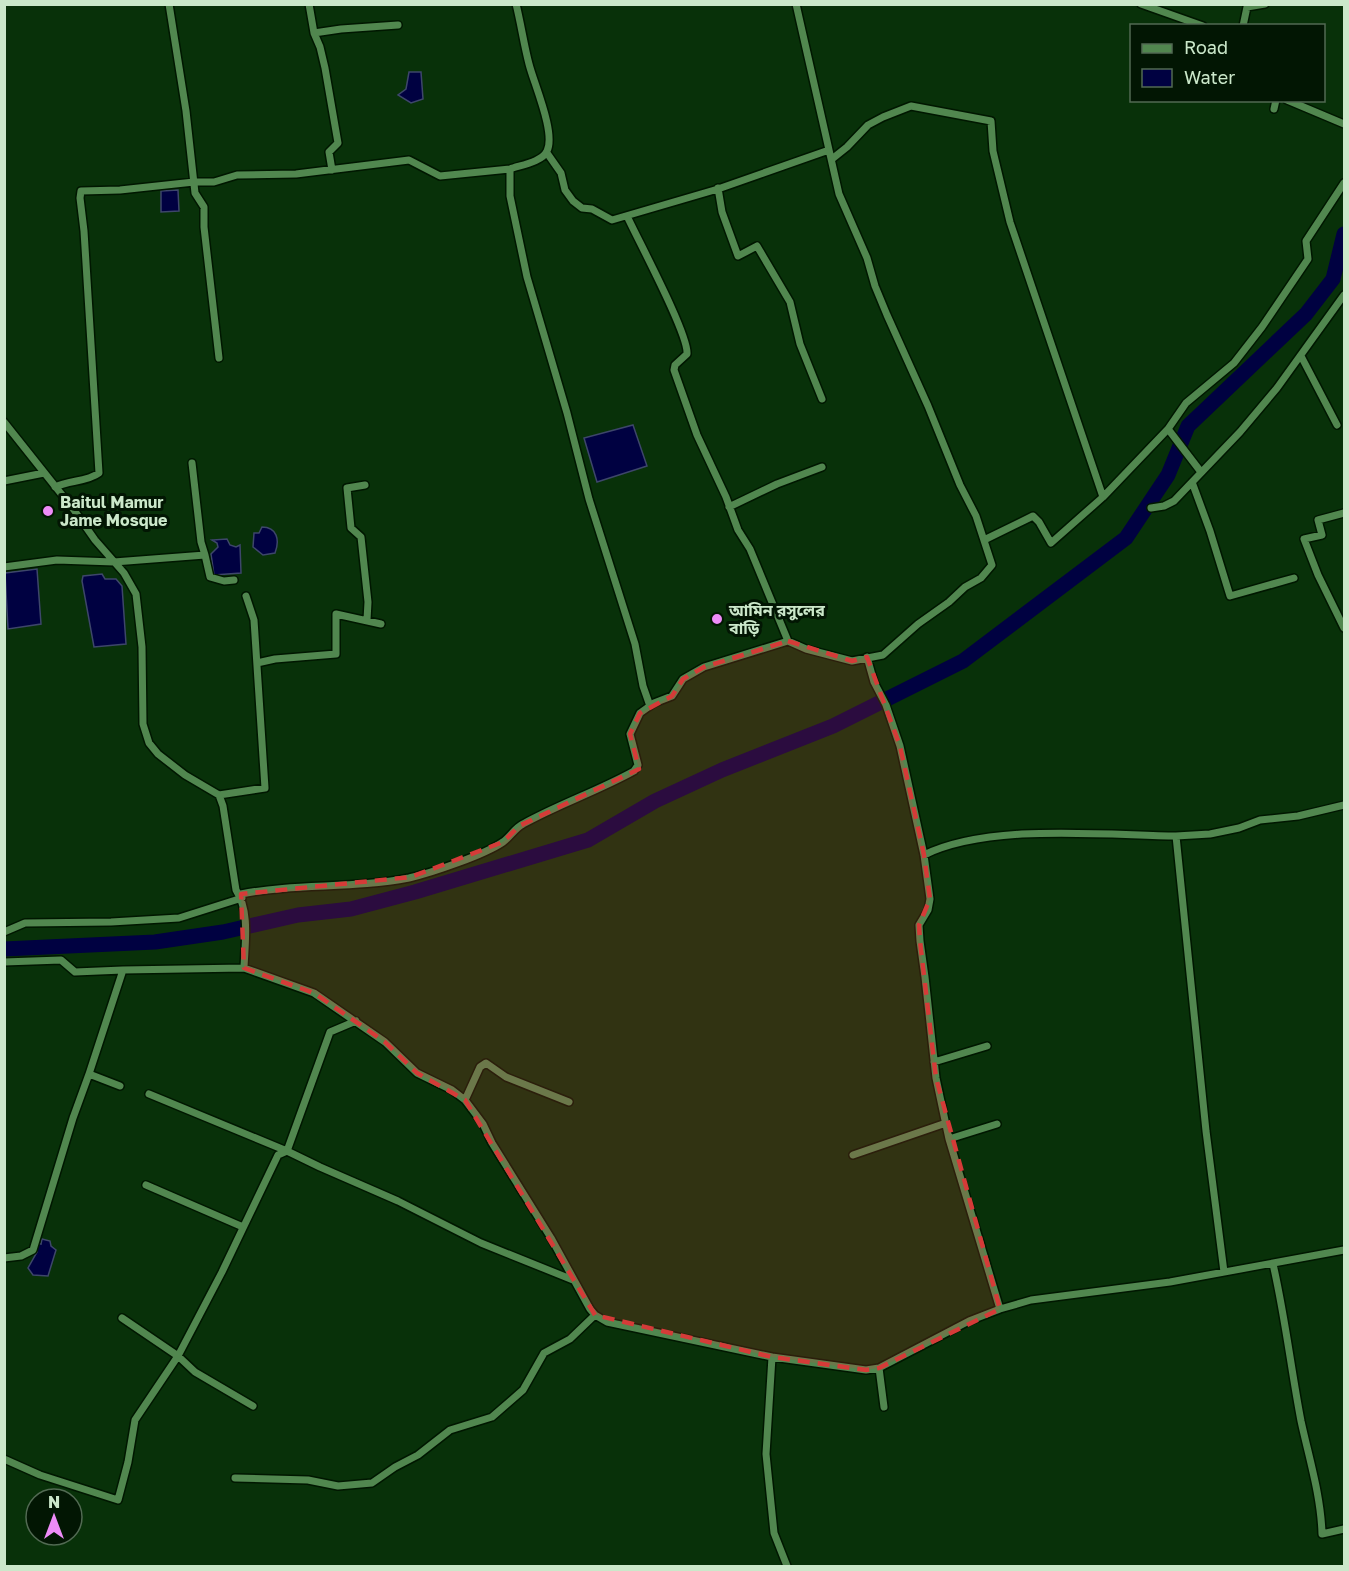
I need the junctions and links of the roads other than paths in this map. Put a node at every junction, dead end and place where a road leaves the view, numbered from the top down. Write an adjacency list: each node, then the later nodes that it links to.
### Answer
1 (169, 4): 20 (street)
2 (309, 4): 10 (street)
3 (516, 4): 16 (street)
4 (796, 4): 15 (street)
5 (1141, 4): 7 (street)
6 (1265, 4): 8 (street)
7 (1197, 24)
8 (1243, 24)
9 (398, 26): 10 (street)
10 (314, 33): 19 (street)
11 (1276, 102): 13 (street)
12 (1292, 102): 14 (street)
13 (1274, 109)
14 (1344, 124)
15 (829, 150): 17 (street); 22 (street)
16 (547, 153): 18 (street); 23 (street)
17 (832, 159): 39 (street); 43 (street)
18 (510, 169): 19 (street); 56 (street)
19 (332, 170): 20 (street)
20 (194, 182): 26 (street); 38 (street)
21 (1344, 183): 30 (street)
22 (718, 188): 23 (street); 27 (street)
23 (627, 216): 40 (street)
24 (1344, 295): 25 (street)
25 (1301, 356): 29 (street); 33 (street)
26 (219, 358)
27 (822, 399)
28 (4, 422): 34 (street)
29 (1337, 425)
30 (1168, 429): 33 (street); 39 (street)
31 (192, 464): 44 (street)
32 (822, 467): 40 (street)
33 (1201, 472): 36 (street)
34 (44, 473): 35 (street); 38 (street)
35 (4, 481)
36 (1192, 482): 41 (street); 47 (street)
37 (365, 485): 50 (street)
38 (56, 487): 45 (street)
39 (1103, 497): 43 (street)
40 (729, 507): 53 (street)
41 (1151, 508)
42 (1344, 513): 52 (street)
43 (984, 540): 54 (street)
44 (205, 555): 45 (street); 48 (street)
45 (114, 562): 46 (street); 57 (street)
46 (4, 567)
47 (1294, 578)
48 (234, 580)
49 (246, 596): 55 (street)
50 (367, 620): 51 (street); 55 (street)
51 (381, 624)
52 (1344, 628)
53 (788, 641): 54 (street); 56 (street)
54 (867, 657): 60 (street)
55 (257, 663): 57 (street)
56 (650, 705): 61 (street)
57 (219, 795): 61 (street)
58 (1344, 805): 59 (street)
59 (1176, 836): 60 (street); 84 (street)
60 (924, 855): 68 (street)
61 (242, 898): 62 (street); 64 (street)
62 (4, 933)
63 (4, 962): 65 (street)
64 (244, 968): 65 (street); 66 (street)
65 (123, 970): 69 (street)
66 (356, 1022): 72 (street); 77 (street)
67 (987, 1046): 68 (street)
68 (934, 1062): 74 (street)
69 (89, 1074): 70 (street); 82 (street)
70 (120, 1086)
71 (149, 1094): 77 (street)
72 (465, 1100): 73 (street); 85 (street)
73 (569, 1102)
74 (946, 1123): 76 (street); 78 (street)
75 (997, 1124): 76 (street)
76 (949, 1139): 86 (street)
77 (287, 1151): 80 (street); 85 (street)
78 (853, 1155)
79 (146, 1185): 80 (street)
80 (243, 1227): 89 (street)
81 (1344, 1250): 83 (street)
82 (4, 1258)
83 (1273, 1264): 84 (street); 96 (street)
84 (1224, 1272): 86 (street)
85 (573, 1280): 87 (street)
86 (1000, 1309): 91 (street)
87 (595, 1315): 90 (street); 95 (street)
88 (122, 1318): 89 (street)
89 (178, 1356): 92 (street); 94 (street)
90 (772, 1357): 91 (street); 97 (street)
91 (879, 1368): 93 (street)
92 (253, 1406)
93 (884, 1407)
94 (4, 1459)
95 (235, 1478)
96 (1344, 1529)
97 (787, 1566)

